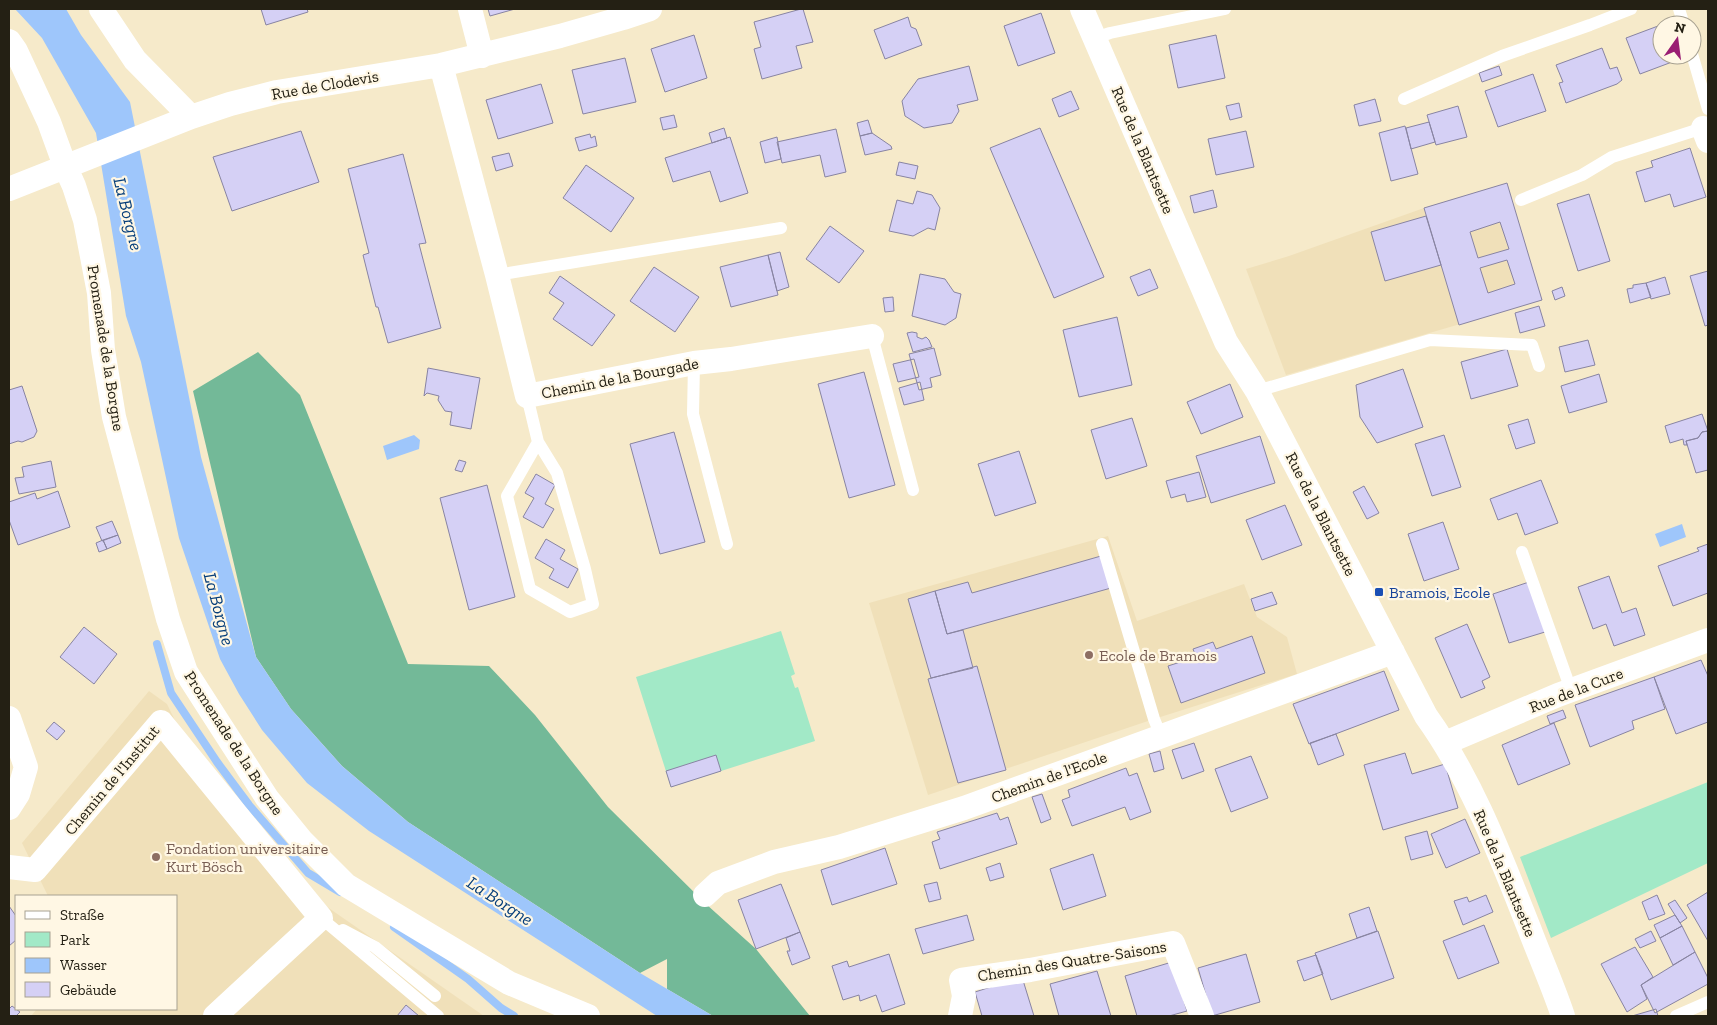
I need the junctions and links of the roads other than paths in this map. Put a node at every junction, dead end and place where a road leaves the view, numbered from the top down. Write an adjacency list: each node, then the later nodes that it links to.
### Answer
1 (101, 9): 13 (street)
2 (470, 9): 9 (street)
3 (650, 9): 9 (street, Rue de Clodevis)
4 (1082, 9): 7 (street, Rue de la Blantsette)
5 (1225, 9): 7 (lane)
6 (1630, 9): 12 (lane)
7 (1095, 38): 23 (street, Rue de la Blantsette)
8 (9, 41): 15 (street, Promenade de la Borgne)
9 (482, 56): 11 (street, Rue de Clodevis)
10 (1694, 65): 14 (lane)
11 (441, 66): 13 (street, Rue de Clodevis); 19 (street, Chemin de la Bourgade)
12 (1404, 98)
13 (191, 117): 15 (street, Rue de Clodevis)
14 (1707, 124): 17 (lane)
15 (69, 164): 16 (street, Rue de Clodevis); 44 (street, Promenade de la Borgne)
16 (9, 189)
17 (1521, 200)
18 (781, 228): 19 (lane)
19 (497, 276): 24 (street, Chemin de la Bourgade)
20 (872, 336): 21 (street, Chemin de la Bourgade); 26 (lane)
21 (694, 363): 24 (street, Chemin de la Bourgade); 27 (lane)
22 (1539, 366): 23 (lane)
23 (1256, 391): 31 (street, Rue de la Blantsette)
24 (527, 396): 25 (lane)
25 (538, 442): 25 (lane)
26 (913, 490)
27 (727, 544)
28 (1102, 544): 34 (lane)
29 (1522, 552): 32 (lane)
30 (1708, 640): 32 (street, Rue de la Cure)
31 (1393, 652): 34 (street, Chemin de l'Ecole); 35 (street, Rue de la Blantsette)
32 (1571, 690): 35 (street, Rue de la Cure)
33 (9, 718): 36 (street)
34 (1161, 736): 38 (street, Chemin de l'Ecole)
35 (1445, 743): 47 (street, Rue de la Blantsette)
36 (9, 808)
37 (9, 867): 39 (street, Chemin de l'Institut)
38 (706, 895)
39 (321, 918): 40 (lane); 42 (street); 43 (lane)
40 (435, 996)
41 (1708, 1002): 48 (lane)
42 (215, 1016)
43 (438, 1016)
44 (588, 1016)
45 (960, 1016): 46 (street, Chemin des Quatre-Saisons)
46 (1202, 1016)
47 (1563, 1016)
48 (1676, 1016)

